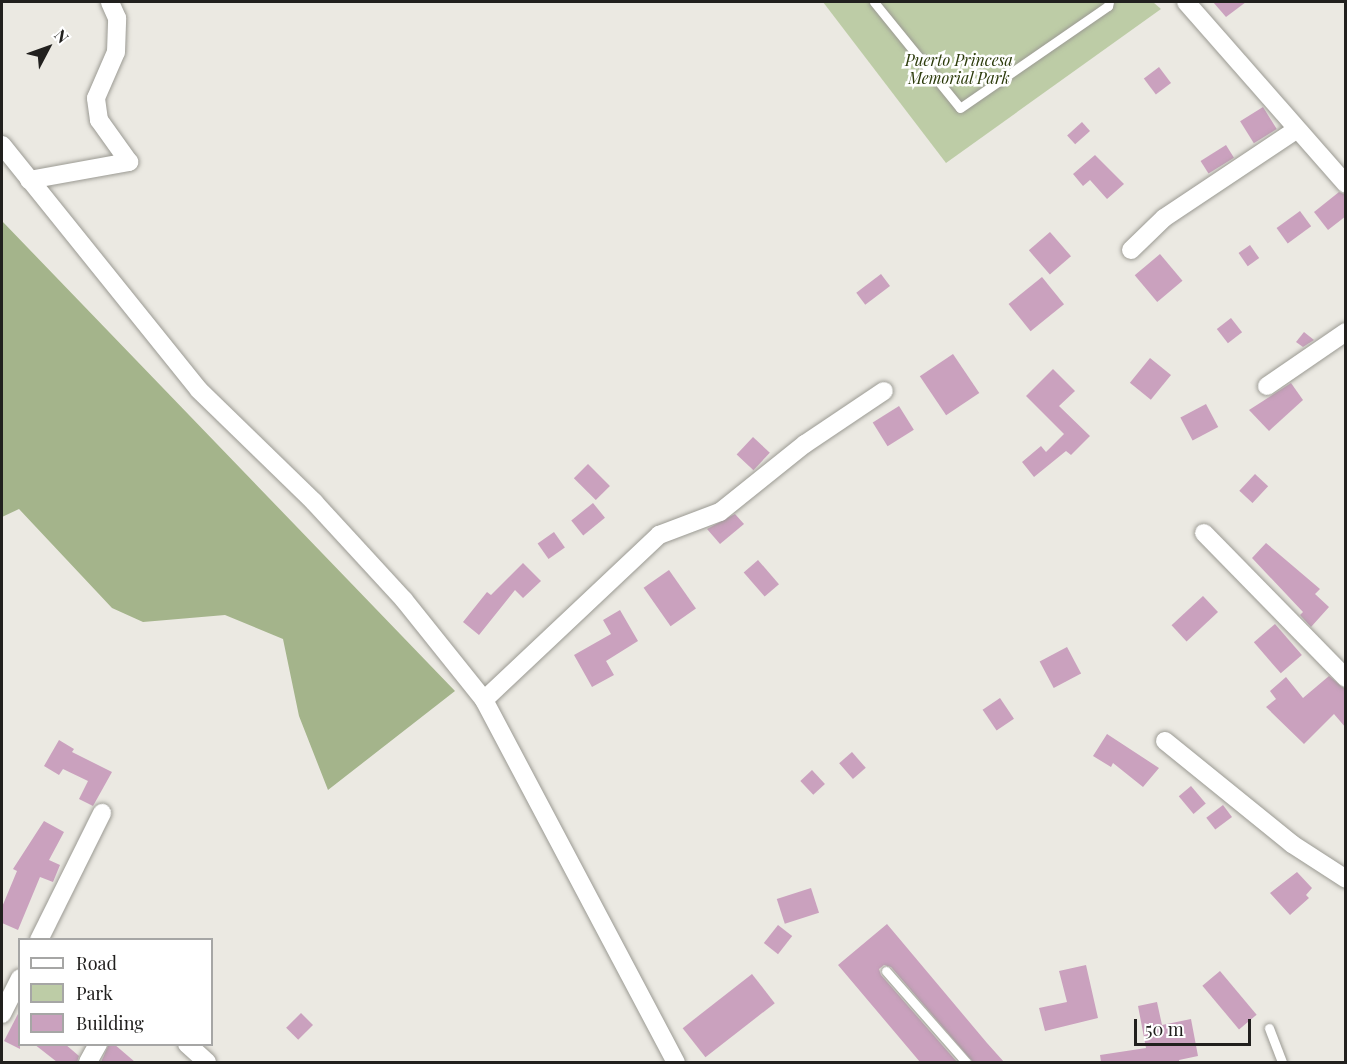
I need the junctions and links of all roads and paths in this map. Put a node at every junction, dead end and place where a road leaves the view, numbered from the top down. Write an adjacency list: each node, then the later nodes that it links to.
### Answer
1 (110, 2): 7 (street)
2 (874, 2): 3 (lane)
3 (1109, 2)
4 (1186, 2): 5 (street)
5 (1296, 130): 8 (street); 9 (street)
6 (2, 145): 7 (street)
7 (29, 180): 15 (street)
8 (1346, 184)
9 (1131, 250)
10 (1346, 332): 11 (street)
11 (1267, 386)
12 (884, 391): 15 (street)
13 (1204, 534): 14 (street)
14 (1346, 678)
15 (484, 700): 28 (street)
16 (1165, 741): 18 (street)
17 (102, 813): 19 (street)
18 (1346, 879)
19 (40, 938)
20 (886, 971): 29 (lane)
21 (18, 982): 22 (street)
22 (2, 1014)
23 (1269, 1028): 30 (lane)
24 (97, 1046): 26 (street)
25 (189, 1046): 27 (street)
26 (88, 1062)
27 (207, 1062)
28 (676, 1062)
29 (966, 1062)
30 (1282, 1062)

